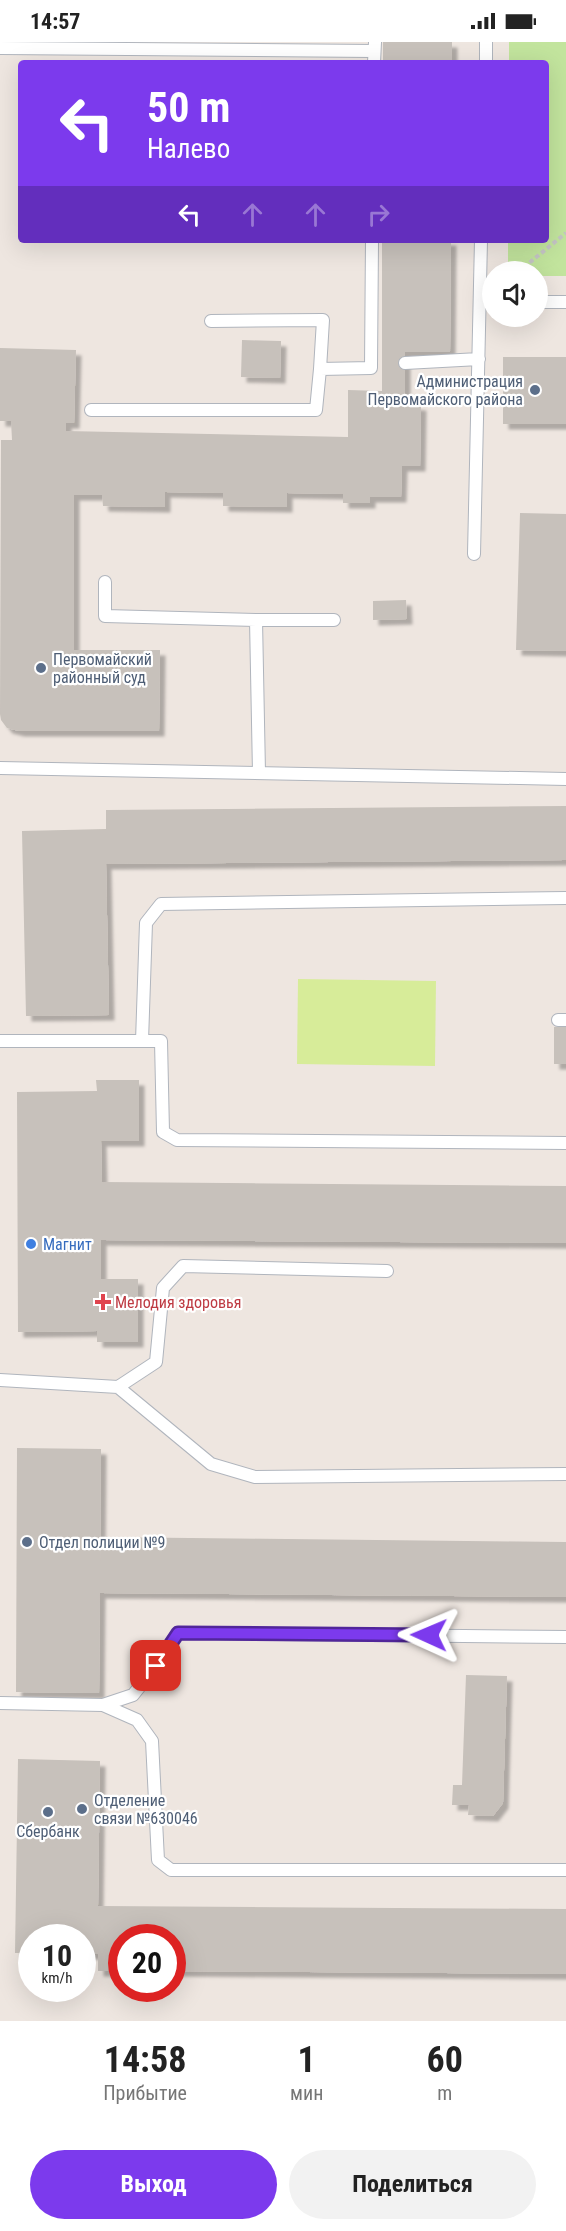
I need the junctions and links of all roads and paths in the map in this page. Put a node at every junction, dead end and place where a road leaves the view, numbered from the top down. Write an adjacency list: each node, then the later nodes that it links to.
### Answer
1 (486, 42): 4 (lane)
2 (0, 48): 3 (lane)
3 (374, 52)
4 (486, 60)
5 (566, 233): 9 (path)
6 (372, 243): 16 (lane)
7 (481, 243): 8 (lane)
8 (483, 261)
9 (532, 261)
10 (548, 302): 11 (lane)
11 (566, 303)
12 (211, 321): 16 (lane)
13 (483, 327): 14 (lane)
14 (479, 359): 15 (lane); 18 (lane)
15 (405, 363)
16 (320, 369): 17 (lane)
17 (91, 410)
18 (474, 554)
19 (105, 582): 20 (lane)
20 (256, 620): 21 (lane); 23 (lane)
21 (334, 620)
22 (0, 768): 23 (lane)
23 (259, 773): 24 (lane)
24 (566, 779)
25 (566, 898): 27 (lane)
26 (0, 1041): 27 (lane)
27 (142, 1041): 28 (lane)
28 (566, 1143)
29 (387, 1271): 31 (lane)
30 (0, 1380): 31 (lane)
31 (118, 1387): 32 (lane)
32 (566, 1474)
33 (566, 1637): 35 (lane)
34 (0, 1703): 35 (lane)
35 (103, 1705): 36 (lane)
36 (566, 1870)

